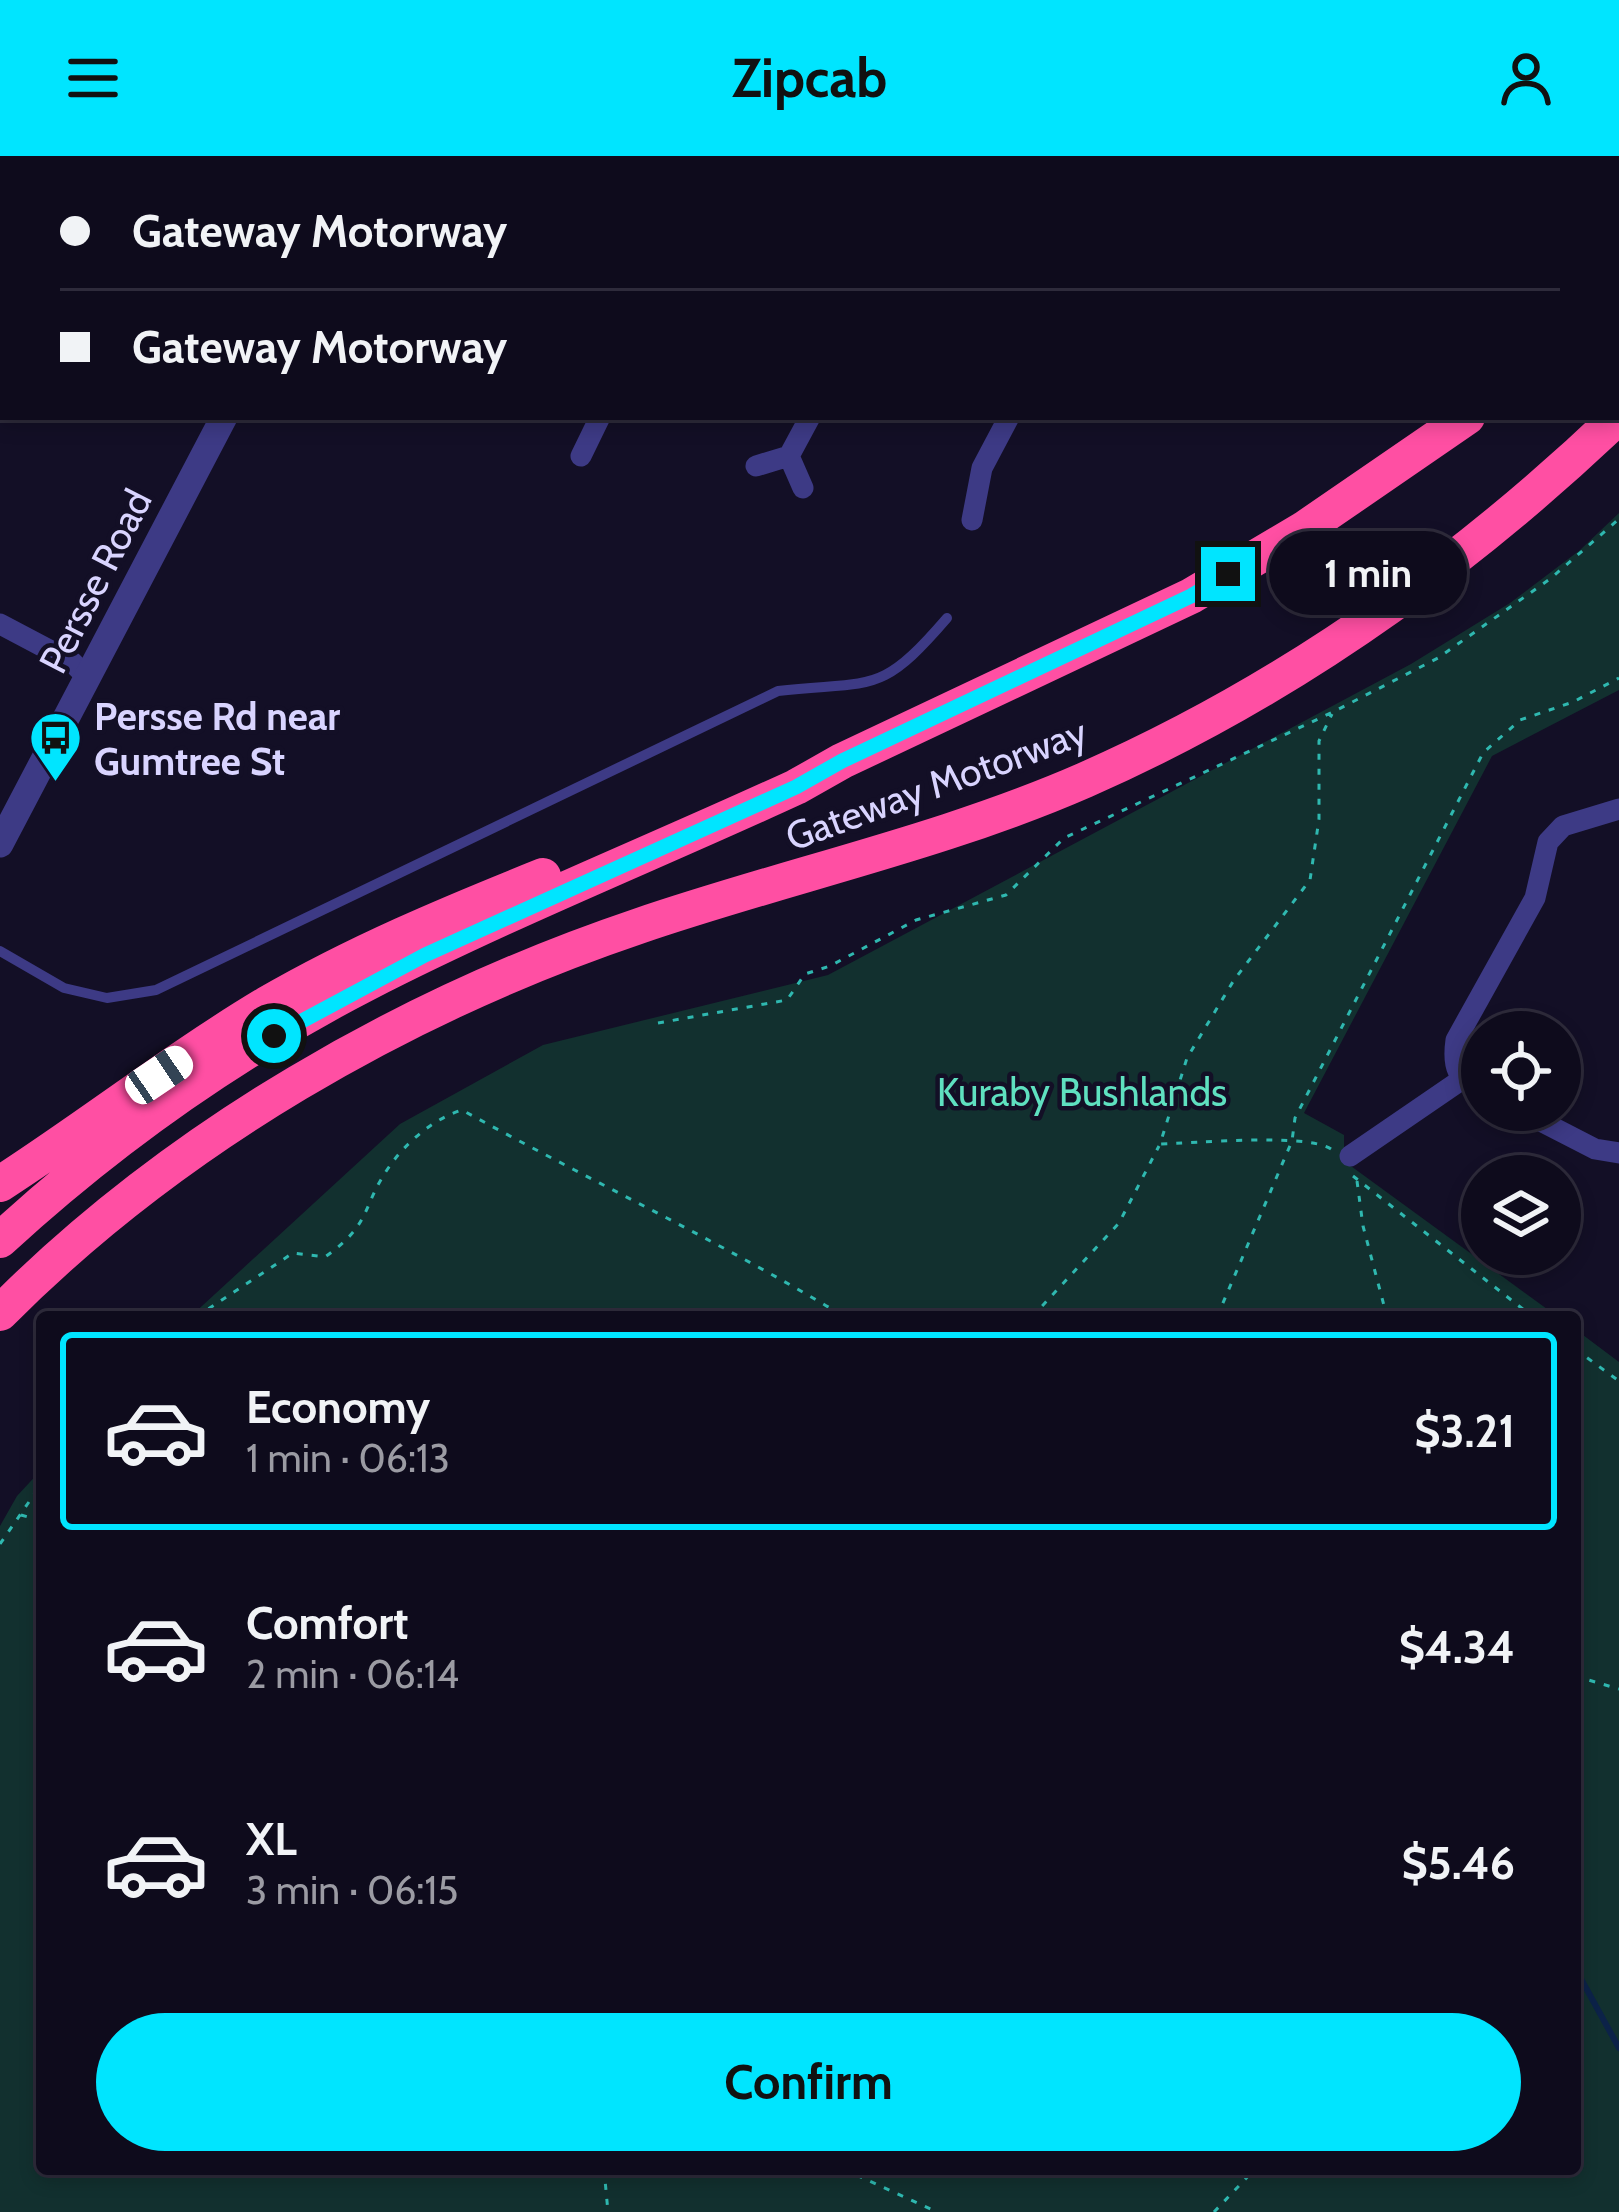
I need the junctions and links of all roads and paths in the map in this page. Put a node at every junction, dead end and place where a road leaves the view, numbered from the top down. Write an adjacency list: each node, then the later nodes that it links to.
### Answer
1 (222, 420): 15 (street, Persse Road)
2 (598, 420): 7 (street)
3 (808, 420): 8 (street)
4 (1007, 420): 12 (street)
5 (1463, 420): 18 (highway, Gateway Motorway)
6 (1615, 420): 34 (highway, Gateway Motorway)
7 (581, 455)
8 (790, 456): 9 (street); 10 (street)
9 (756, 466)
10 (802, 488)
11 (1619, 519): 17 (path)
12 (972, 520)
13 (947, 618): 21 (lane)
14 (0, 624): 15 (street)
15 (88, 678): 20 (street, Persse Road)
16 (1619, 678): 27 (path)
17 (1333, 712): 23 (path); 28 (path)
18 (842, 761): 32 (highway); 33 (highway, Gateway Motorway)
19 (1619, 809): 22 (street)
20 (0, 844)
21 (0, 951)
22 (1472, 1011)
23 (658, 1023)
24 (1461, 1031): 25 (street)
25 (1461, 1080): 30 (street)
26 (1560, 1131): 29 (street)
27 (1292, 1141): 28 (path); 30 (path); 38 (path)
28 (1160, 1144): 37 (path)
29 (1619, 1152)
30 (1350, 1156): 31 (path)
31 (1357, 1179): 39 (path); 40 (path)
32 (0, 1184)
33 (0, 1240)
34 (46, 1270): 41 (highway, Gateway Motorway); 42 (highway)
35 (205, 1311): 36 (path)
36 (835, 1311)
37 (1038, 1311)
38 (1220, 1311)
39 (1385, 1311)
40 (1525, 1311)
41 (0, 1313)
42 (0, 1337)
43 (1581, 1352): 44 (path)
44 (1619, 1381)
45 (36, 1491): 46 (path)
46 (18, 1514): 47 (path); 48 (path)
47 (36, 1519)
48 (0, 1544)
49 (1581, 1678): 50 (path)
50 (1619, 1689)
51 (605, 2175): 54 (path)
52 (856, 2175): 55 (path)
53 (1249, 2175): 56 (path)
54 (608, 2212)
55 (937, 2212)
56 (1214, 2212)

